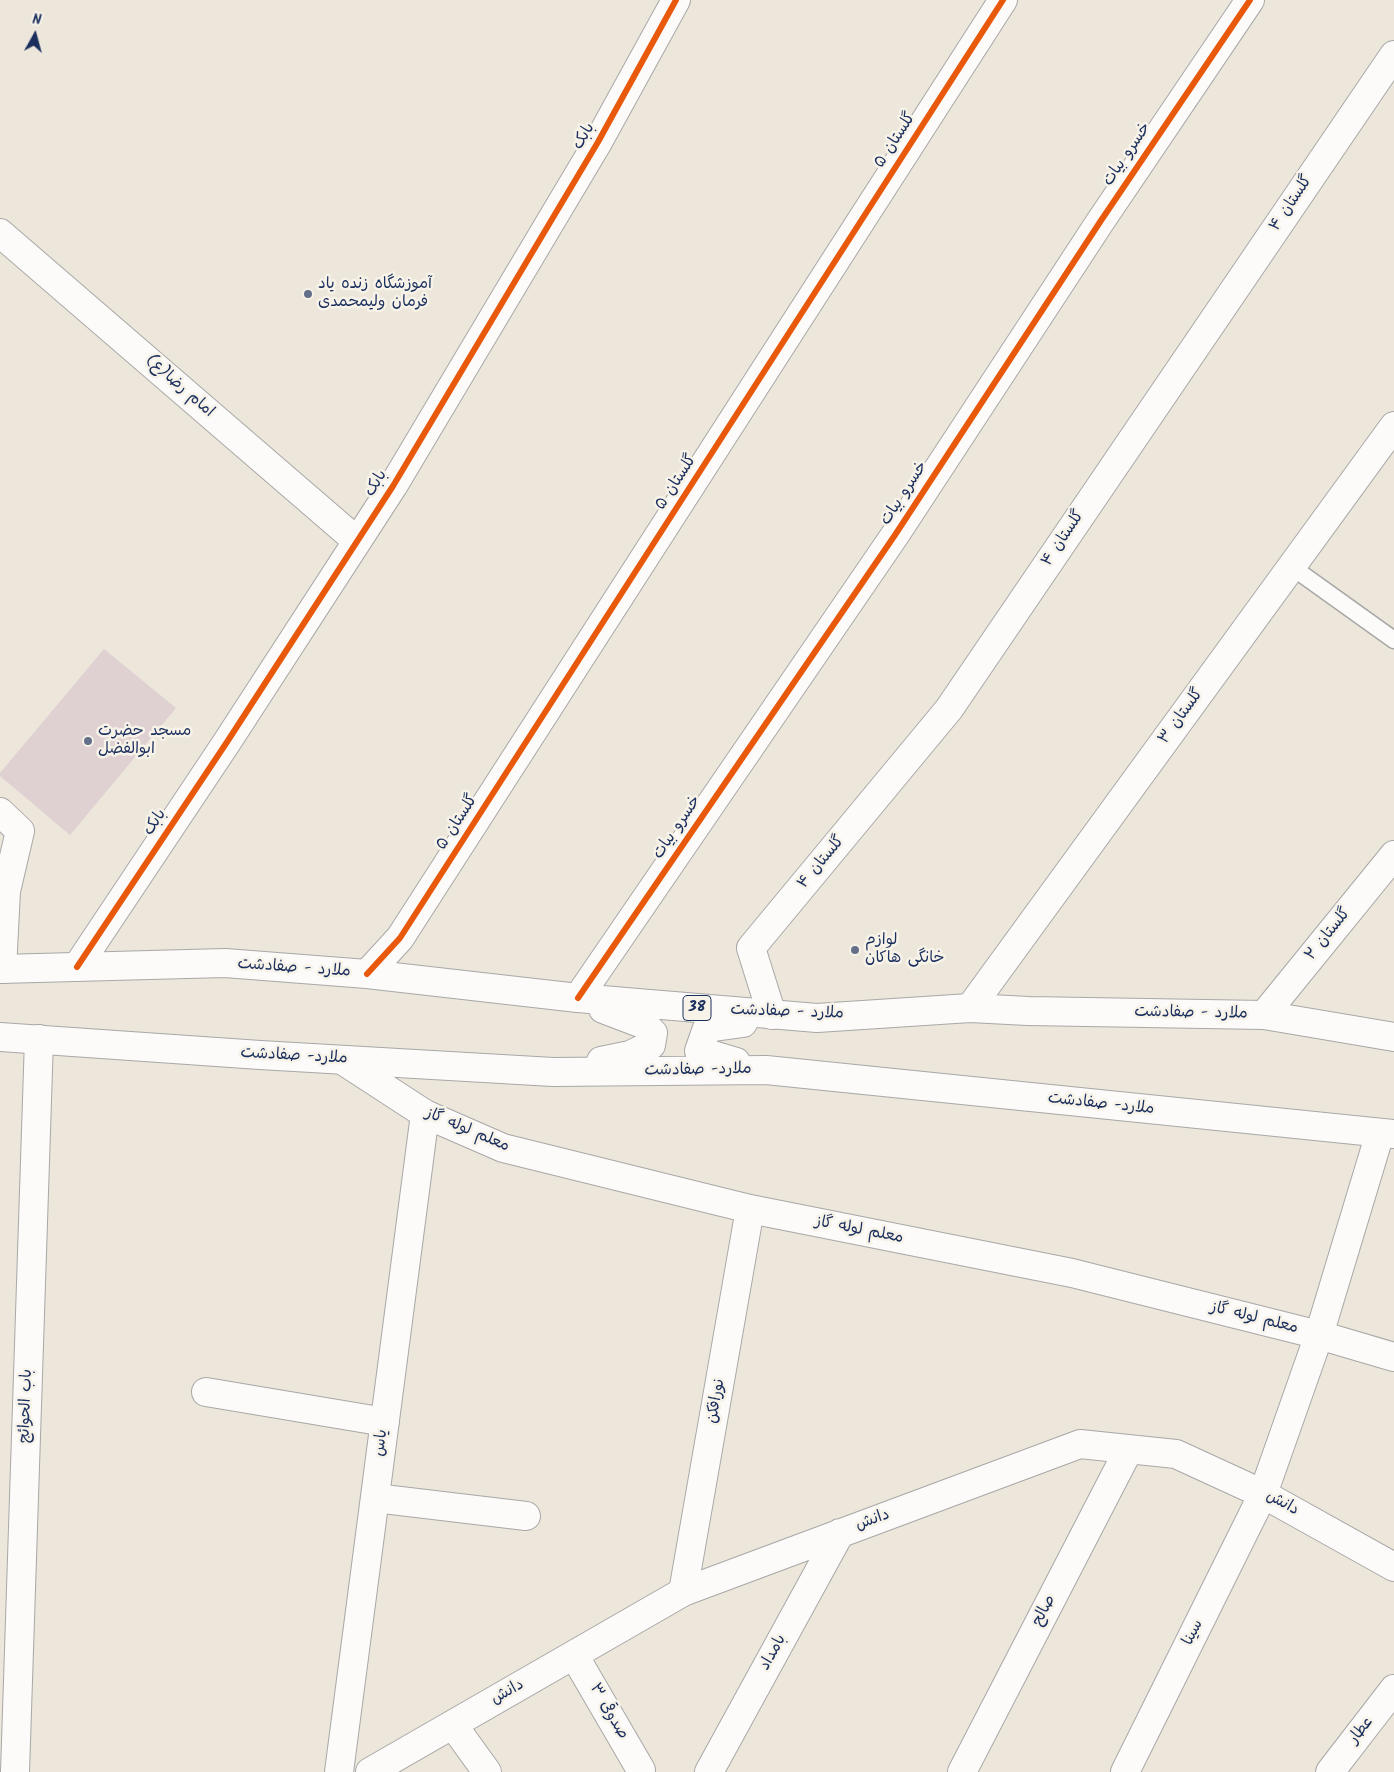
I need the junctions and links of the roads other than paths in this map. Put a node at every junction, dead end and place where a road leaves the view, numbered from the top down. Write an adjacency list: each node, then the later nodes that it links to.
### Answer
1 (676, 0): 7 (main road, بابک)
2 (1003, 0): 15 (main road, گلستان ۵)
3 (1250, 0): 16 (main road, خسرو بیات)
4 (1394, 55): 18 (main road, گلستان ۴)
5 (0, 233): 7 (main road, امام رضا(ع))
6 (1394, 426): 8 (main road, گلستان ۳)
7 (357, 541): 13 (main road, بابک)
8 (1292, 566): 9 (lane); 17 (main road, گلستان ۳)
9 (1394, 640)
10 (0, 812): 12 (main road)
11 (1394, 855): 19 (main road, گلستان ۲)
12 (3, 890): 14 (main road)
13 (77, 967): 14 (main road, ملارد - صفادشت / 38); 15 (main road, ملارد - صفادشت / 38)
14 (1, 969)
15 (367, 974): 16 (main road, ملارد - صفادشت / 38)
16 (578, 998): 18 (main road, ملارد - صفادشت / 38); 26 (main road)
17 (970, 1008): 19 (main road, ملارد - صفادشت / 38); 20 (main road, ملارد - صفادشت / 38)
18 (772, 1015): 20 (main road, ملارد - صفادشت / 38)
19 (1264, 1015): 22 (main road, ملارد - صفادشت / 38)
20 (817, 1018): 25 (main road)
21 (0, 1037): 23 (main road, ملارد- صفادشت)
22 (1394, 1037)
23 (39, 1040): 24 (main road, ملارد- صفادشت); 46 (main road, باب الحوائج)
24 (342, 1060): 26 (main road, ملارد- صفادشت); 27 (main road, معلم لوله گاز)
25 (766, 1070): 26 (main road, ملارد- صفادشت); 28 (main road, ملارد- صفادشت)
26 (553, 1072)
27 (425, 1114): 29 (main road, معلم لوله گاز); 33 (main road, یاس)
28 (1387, 1134): 30 (main road, سینا)
29 (750, 1209): 30 (main road, معلم لوله گاز); 40 (main road, نورافکن)
30 (1319, 1335): 31 (main road, معلم لوله گاز); 35 (main road, سینا)
31 (1394, 1357)
32 (206, 1392): 33 (main road)
33 (385, 1422): 36 (main road, یاس)
34 (1129, 1449): 35 (main road, دانش); 38 (main road, دانش); 52 (main road, صالح)
35 (1263, 1494): 39 (main road, دانش); 53 (main road, سینا)
36 (375, 1498): 37 (main road); 47 (main road, یاس)
37 (526, 1516)
38 (840, 1533): 40 (main road, دانش); 51 (main road, بامداد)
39 (1394, 1567)
40 (683, 1592): 41 (main road, دانش)
41 (574, 1655): 43 (main road, دانش); 45 (main road, صدوقی ۳)
42 (1394, 1689): 54 (main road, عطار)
43 (453, 1725): 44 (main road, دانش); 50 (main road)
44 (422, 1742): 48 (main road, دانش); 49 (main road)
45 (641, 1770)
46 (15, 1772)
47 (339, 1772)
48 (370, 1772)
49 (410, 1772)
50 (487, 1772)
51 (709, 1772)
52 (962, 1772)
53 (1125, 1772)
54 (1330, 1772)

